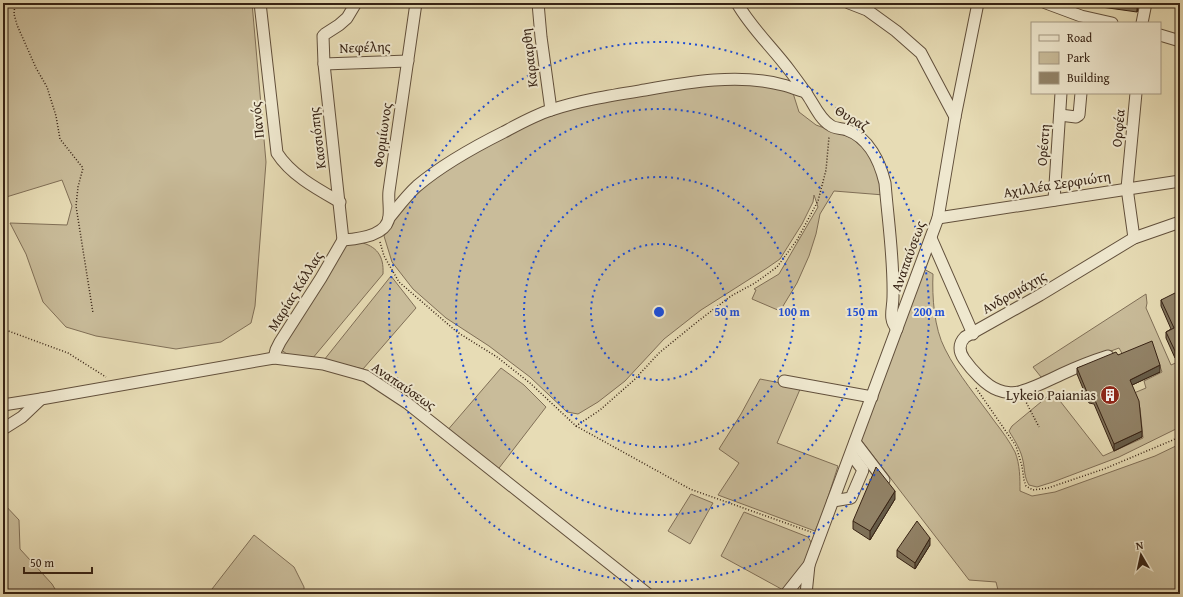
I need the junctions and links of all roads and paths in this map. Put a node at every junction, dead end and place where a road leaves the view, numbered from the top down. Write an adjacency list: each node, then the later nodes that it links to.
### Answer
1 (15, 3): 36 (path)
2 (260, 3): 28 (street, Πανός)
3 (356, 3): 16 (street, Κασσιόπης)
4 (416, 3): 15 (street, Φορμίωνος)
5 (538, 3): 21 (street, Καρααρθη)
6 (737, 3): 17 (street, Θυραζ)
7 (849, 3): 23 (street)
8 (978, 3): 23 (street, Αναπαύσεως)
9 (1046, 3): 11 (street)
10 (1146, 3): 12 (street)
11 (1108, 22)
12 (1142, 22)
13 (1161, 35): 14 (street)
14 (1180, 41)
15 (408, 61): 16 (street, Νεφέλης); 29 (street, Φορμίωνος)
16 (324, 64): 28 (street, Κασσιόπης)
17 (806, 92): 21 (street); 24 (street, Θυραζ)
18 (1061, 94): 22 (street, Ορέστη)
19 (1081, 94): 22 (street, Ορέστη)
20 (1136, 94): 26 (street, Ορφέα)
21 (551, 110): 29 (street)
22 (1060, 115): 27 (street, Ορέστη)
23 (955, 117): 30 (street, Αναπαύσεως)
24 (830, 126): 38 (street, Θυραζ); 49 (path)
25 (1180, 181): 26 (street, Αχιλλέα Σερφιώτη)
26 (1127, 188): 27 (street, Αχιλλέα Σερφιώτη); 34 (street, Ορφέα)
27 (1054, 200): 30 (street, Αχιλλέα Σερφιώτη)
28 (340, 202): 35 (street, Κασσιόπης)
29 (390, 218): 32 (street)
30 (938, 218): 33 (street, Αναπαύσεως)
31 (1180, 222): 34 (street, Ανδρομάχης)
32 (377, 233): 35 (street); 49 (path)
33 (931, 238): 38 (street, Αναπαύσεως); 39 (street)
34 (1134, 238): 39 (street, Ανδρομάχης)
35 (343, 240): 41 (street, Μαρίας Κάλλας)
36 (93, 313)
37 (3, 329): 43 (path)
38 (897, 329): 46 (street, Αναπαύσεως)
39 (973, 334): 45 (street, Ανδρομάχης)
40 (1112, 354): 45 (street, Ανδρομάχης)
41 (274, 358): 43 (street, Αναπαύσεως); 59 (street, Αναπαύσεως)
42 (784, 381): 46 (street)
43 (119, 385): 47 (street, Αναπαύσεως)
44 (976, 388): 52 (path)
45 (1021, 392): 50 (path)
46 (872, 397): 53 (street, Αναπαύσεως)
47 (41, 399): 48 (street, Αναπαύσεως); 51 (street)
48 (3, 404)
49 (576, 426): 57 (path)
50 (1038, 427)
51 (3, 429)
52 (1180, 437)
53 (856, 442): 54 (street, Αναπαύσεως); 55 (street)
54 (851, 454): 56 (street, Αναπαύσεως); 56 (street)
55 (892, 491)
56 (833, 500): 57 (street, Αναπαύσεως)
57 (820, 535): 58 (street, Αναπαύσεως)
58 (809, 565): 60 (street, Αναπαύσεως); 61 (street)
59 (648, 594)
60 (786, 594)
61 (806, 594)

